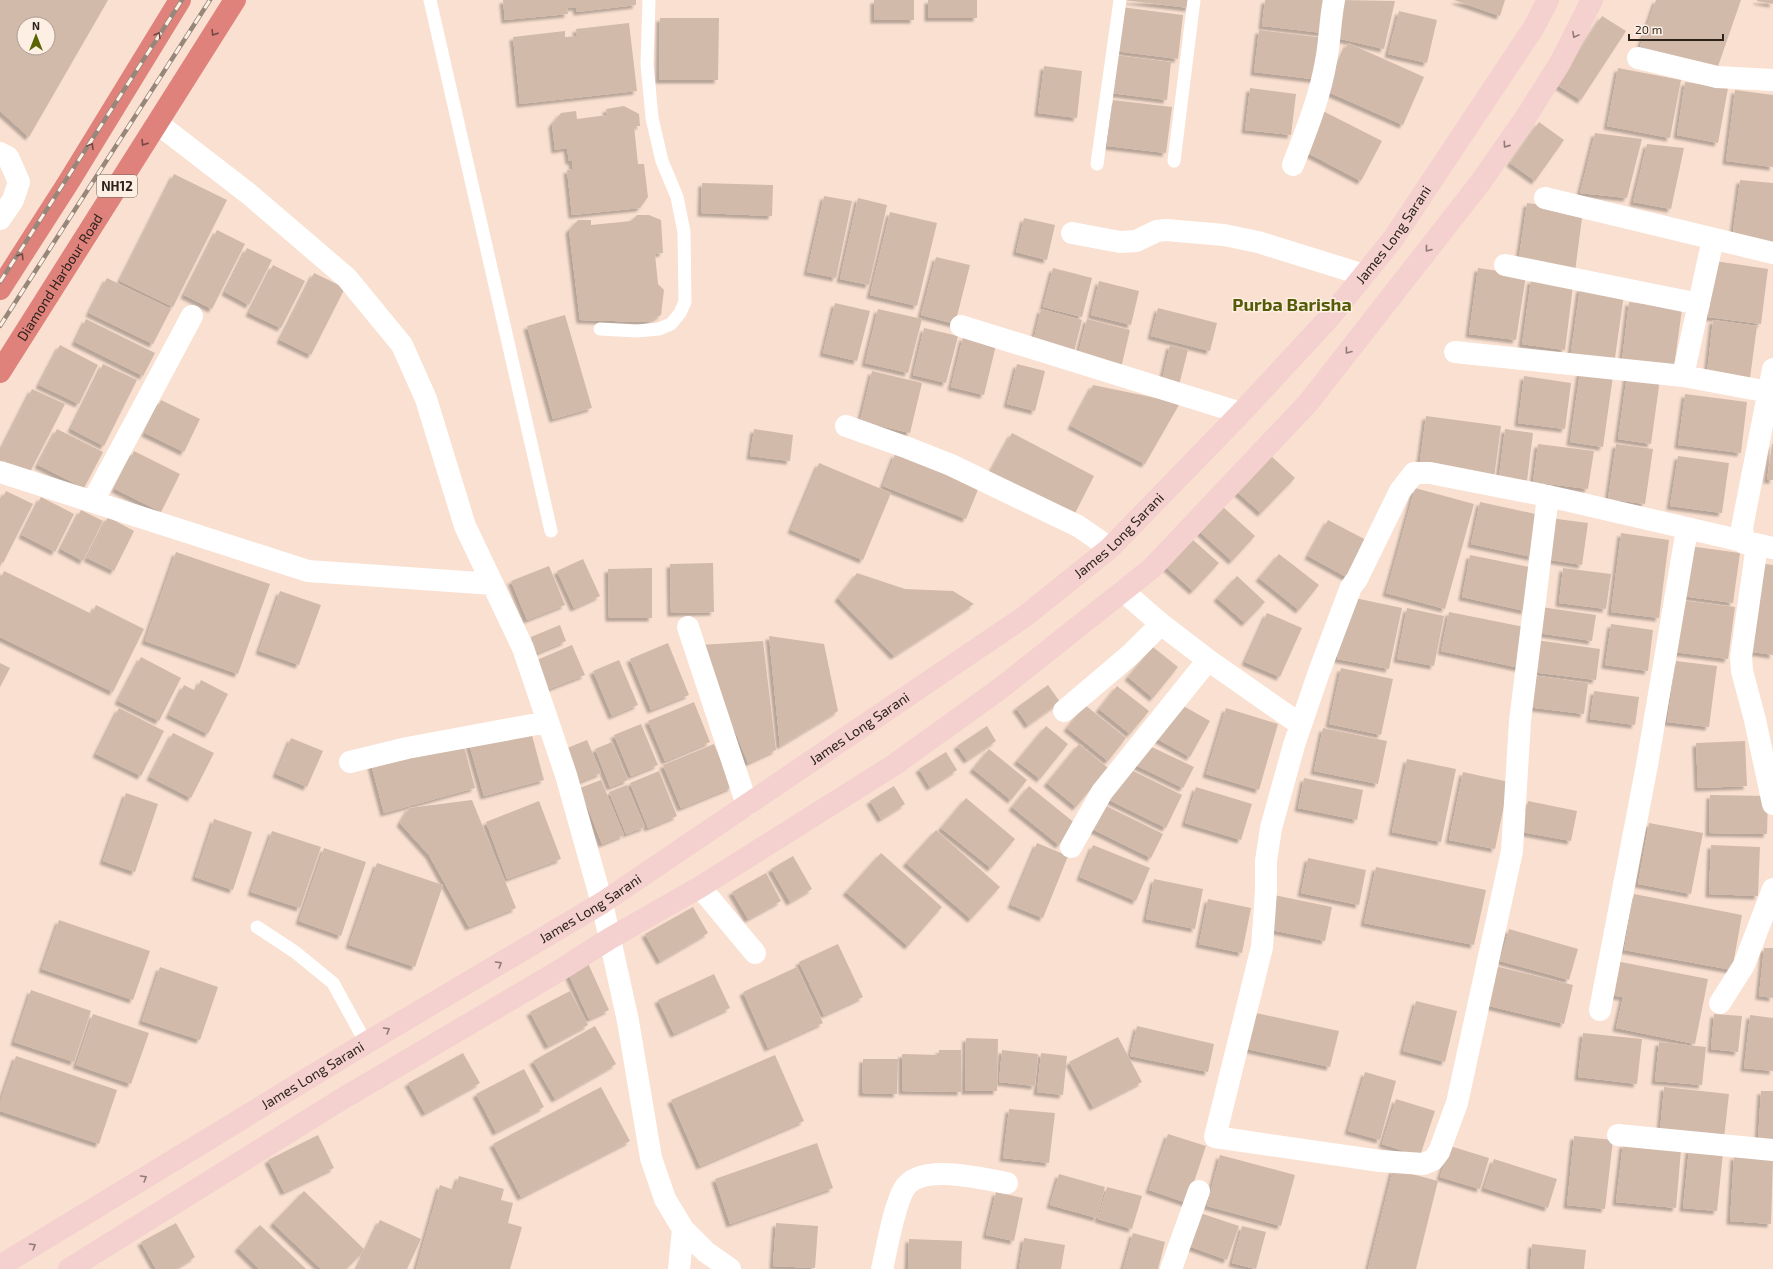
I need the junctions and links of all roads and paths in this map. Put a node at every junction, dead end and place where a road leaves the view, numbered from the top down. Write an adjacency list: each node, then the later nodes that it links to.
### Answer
1 (180, 0): 24 (highway, NH12, one-way to 1)
2 (234, 0): 12 (highway, Diamond Harbour Road / NH12, one-way to 12)
3 (430, 0): 40 (lane)
4 (649, 0): 28 (lane)
5 (1120, 0): 15 (lane)
6 (1194, 0): 14 (lane)
7 (1334, 0): 16 (street)
8 (1548, 0): 23 (main road, James Long Sarani)
9 (1592, 0): 44 (main road, one-way to 44)
10 (1638, 58): 11 (street)
11 (1773, 80)
12 (157, 123): 31 (highway, Diamond Harbour Road / NH12, one-way to 31); 43 (street)
13 (0, 153): 18 (street)
14 (1174, 161)
15 (1097, 164)
16 (1293, 166)
17 (1545, 198): 20 (street)
18 (0, 219)
19 (1072, 233): 23 (street)
20 (1713, 238): 21 (street); 25 (street)
21 (1773, 253)
22 (1505, 265): 25 (street)
23 (1364, 275): 34 (main road, James Long Sarani)
24 (0, 289)
25 (1699, 304): 32 (street)
26 (192, 316): 38 (street)
27 (961, 326): 34 (street)
28 (600, 329)
29 (1455, 352): 32 (street)
30 (1773, 369): 33 (street)
31 (0, 372)
32 (1683, 376): 33 (street)
33 (1769, 392): 41 (street)
34 (1241, 413): 42 (main road, James Long Sarani)
35 (846, 426): 42 (street)
36 (0, 472): 38 (street)
37 (1548, 496): 39 (street); 50 (street); 50 (street)
38 (93, 502): 43 (street)
39 (1687, 529): 41 (street); 62 (street)
40 (551, 531)
41 (1758, 545): 52 (street)
42 (1110, 548): 53 (main road, James Long Sarani)
43 (493, 584): 49 (street)
44 (1123, 591): 45 (street); 55 (main road)
45 (1161, 624): 47 (street); 48 (street)
46 (688, 627): 53 (street)
47 (1208, 660): 50 (street); 54 (street)
48 (1064, 711)
49 (548, 722): 51 (street); 57 (street)
50 (1301, 725)
51 (350, 762)
52 (1773, 804)
53 (747, 805): 57 (main road, James Long Sarani)
54 (1071, 847)
55 (700, 887): 59 (main road); 60 (street)
56 (1773, 889): 61 (street)
57 (602, 903): 59 (street); 63 (main road, James Long Sarani, one-way to 57)
58 (257, 927): 63 (lane)
59 (609, 939): 68 (street); 70 (main road)
60 (755, 953)
61 (1720, 1003)
62 (1600, 1010)
63 (366, 1042): 69 (main road, James Long Sarani, one-way to 63)
64 (1618, 1135): 65 (street)
65 (1773, 1150)
66 (1007, 1183): 73 (street)
67 (1199, 1191): 74 (street)
68 (683, 1229): 71 (street); 72 (street)
69 (0, 1266)
70 (68, 1269)
71 (679, 1269)
72 (730, 1269)
73 (882, 1269)
74 (1171, 1269)

